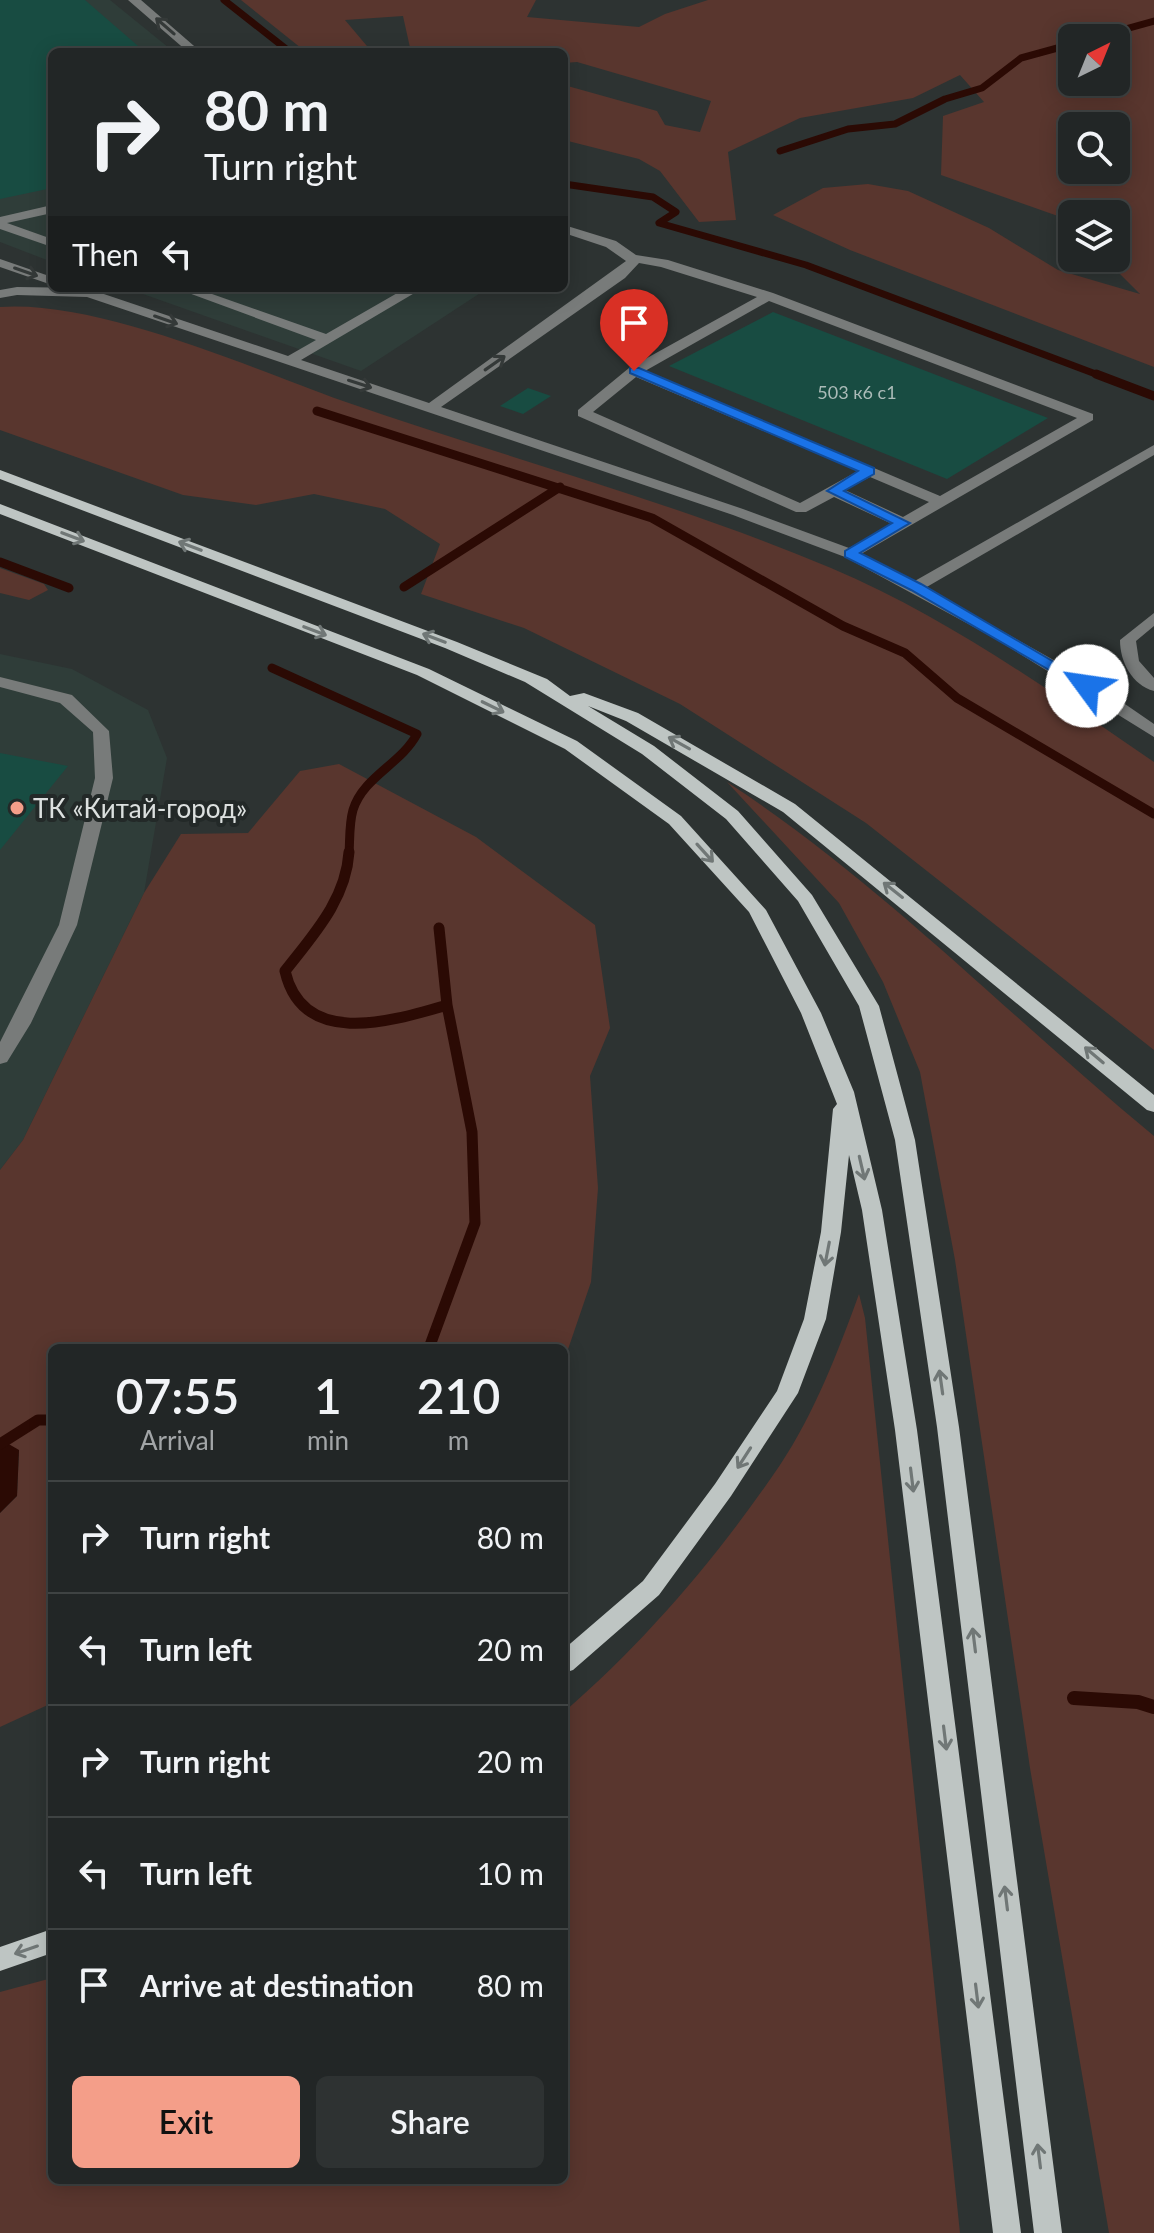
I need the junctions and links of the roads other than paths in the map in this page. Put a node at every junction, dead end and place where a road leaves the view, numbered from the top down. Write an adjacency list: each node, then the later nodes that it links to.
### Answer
1 (134, 0): 2 (street, one-way to 1)
2 (190, 48)
3 (48, 210): 4 (street)
4 (0, 223): 6 (street)
5 (568, 230): 7 (street)
6 (48, 241)
7 (632, 258): 15 (street); 19 (street, one-way to 7)
8 (0, 263): 9 (street, one-way to 9)
9 (48, 280)
10 (84, 292): 14 (street)
11 (193, 292): 16 (street)
12 (409, 292): 16 (street)
13 (0, 294): 14 (street)
14 (93, 295): 17 (street, one-way to 17)
15 (768, 296): 18 (street); 24 (street)
16 (328, 339): 17 (street)
17 (289, 361): 19 (street, one-way to 19)
18 (634, 371): 21 (street); 23 (street)
19 (431, 408): 27 (street)
20 (1154, 449): 28 (street)
21 (869, 471): 23 (street); 24 (street)
22 (0, 474): 30 (main road, one-way to 22)
23 (834, 491): 26 (street)
24 (940, 501): 26 (street)
25 (0, 509): 35 (main road, one-way to 35)
26 (903, 523): 27 (street)
27 (850, 554): 28 (street)
28 (916, 587): 33 (street)
29 (1154, 618): 32 (street)
30 (531, 679): 36 (main road, one-way to 30); 41 (main road, one-way to 30)
31 (0, 682): 34 (street)
32 (1154, 686)
33 (1154, 732)
34 (0, 1058)
35 (844, 1092): 37 (main road, one-way to 37); 40 (main road, one-way to 40)
36 (1154, 1105)
37 (568, 1660)
38 (48, 1942): 39 (main road, one-way to 39)
39 (0, 1959)
40 (1007, 2233)
41 (1048, 2233)

